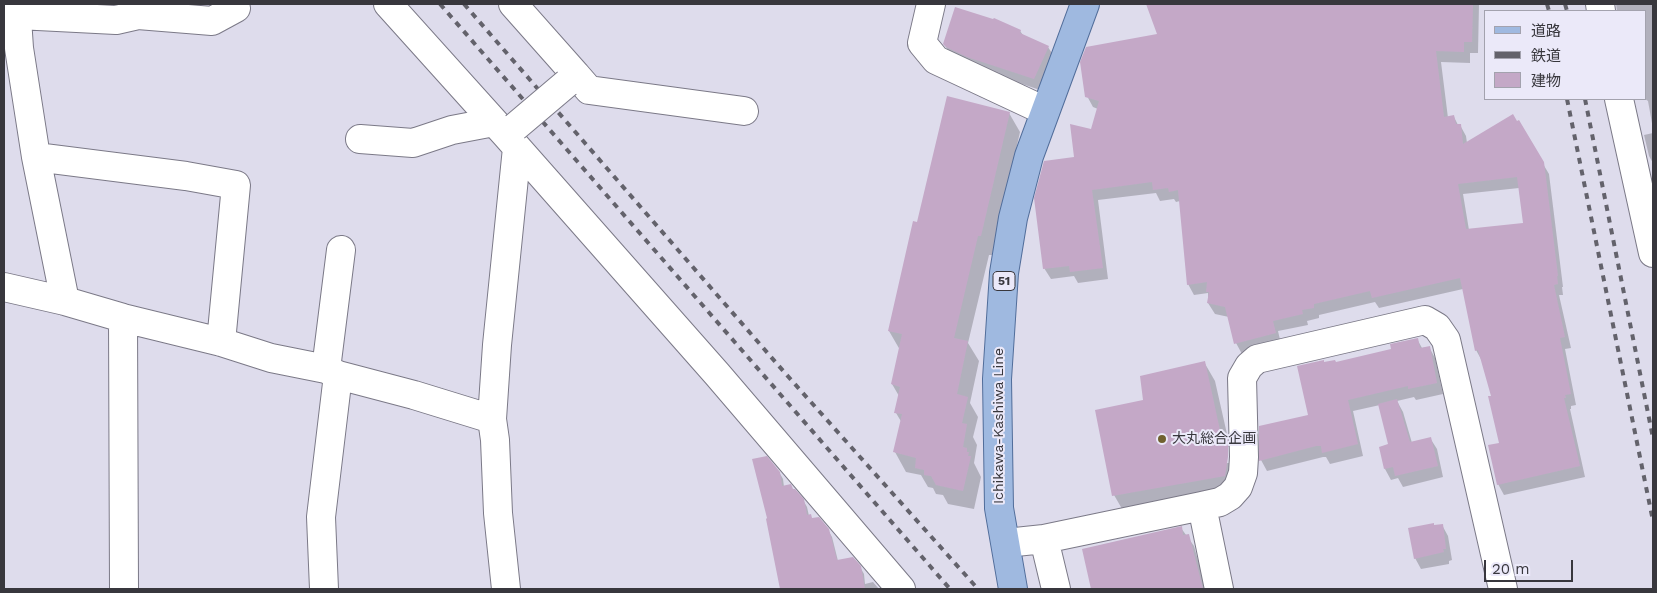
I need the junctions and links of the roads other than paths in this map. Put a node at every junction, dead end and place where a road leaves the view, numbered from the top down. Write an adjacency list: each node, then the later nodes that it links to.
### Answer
1 (388, 4): 11 (street)
2 (931, 4): 10 (street)
3 (1085, 4): 10 (main road, Ichikawa-Kashiwa Line / 51)
4 (236, 8): 6 (street)
5 (521, 8): 7 (street)
6 (17, 10): 13 (street)
7 (571, 79): 9 (street); 11 (street, bridge)
8 (1620, 100): 15 (street)
9 (744, 111)
10 (1045, 111): 24 (main road, Ichikawa-Kashiwa Line / 51)
11 (508, 133): 12 (street); 21 (street); 29 (street)
12 (360, 140)
13 (36, 157): 17 (street); 19 (street)
14 (341, 250): 20 (street)
15 (1653, 253)
16 (4, 286): 17 (street)
17 (65, 301): 18 (street)
18 (123, 318): 19 (street); 26 (street)
19 (221, 342): 20 (street)
20 (332, 372): 21 (street); 27 (street)
21 (492, 419): 28 (street)
22 (1202, 506): 23 (street); 31 (street); 32 (street)
23 (1044, 539): 24 (street); 30 (street)
24 (1006, 543): 25 (main road, Ichikawa-Kashiwa Line / 51)
25 (1012, 580)
26 (124, 589)
27 (324, 589)
28 (506, 589)
29 (901, 589)
30 (1056, 589)
31 (1219, 589)
32 (1503, 589)

